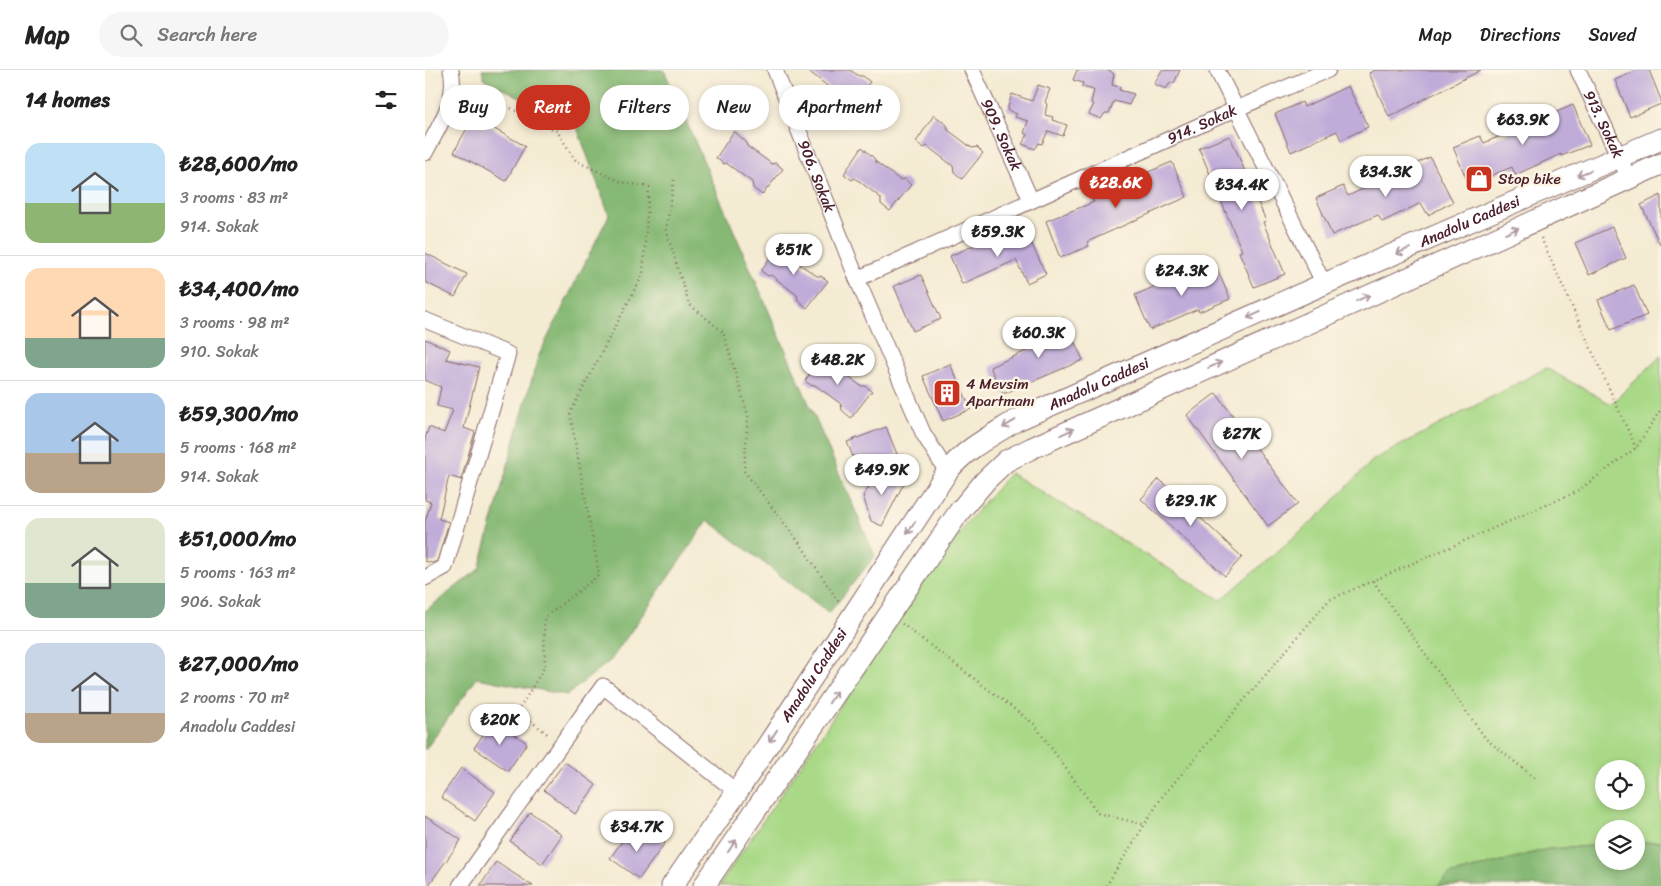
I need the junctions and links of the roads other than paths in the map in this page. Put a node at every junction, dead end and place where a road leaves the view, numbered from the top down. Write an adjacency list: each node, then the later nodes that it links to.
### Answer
1 (775, 70): 14 (street, 906. Sokak)
2 (972, 70): 13 (street, 909. Sokak)
3 (1217, 70): 7 (street)
4 (1328, 70): 7 (street, 914. Sokak)
5 (1578, 70): 10 (street, 913. Sokak)
6 (452, 75): 9 (street)
7 (1236, 109): 13 (street, 914. Sokak); 15 (street)
8 (1661, 139): 10 (main road, Anadolu Caddesi)
9 (425, 153)
10 (1619, 158): 12 (street, 913. Sokak); 15 (main road, Anadolu Caddesi, one-way to 15)
11 (1661, 164): 12 (main road, Anadolu Caddesi)
12 (1629, 178): 22 (main road, Anadolu Caddesi, one-way to 12)
13 (1031, 200): 14 (street, 914. Sokak)
14 (857, 279): 17 (street, 906. Sokak)
15 (1324, 284): 17 (main road, Anadolu Caddesi, one-way to 17)
16 (425, 320): 18 (street)
17 (947, 472): 19 (main road, Anadolu Caddesi, one-way to 19)
18 (425, 578)
19 (737, 792): 20 (street); 21 (main road, Anadolu Caddesi)
20 (460, 886)
21 (672, 886)
22 (704, 886)

